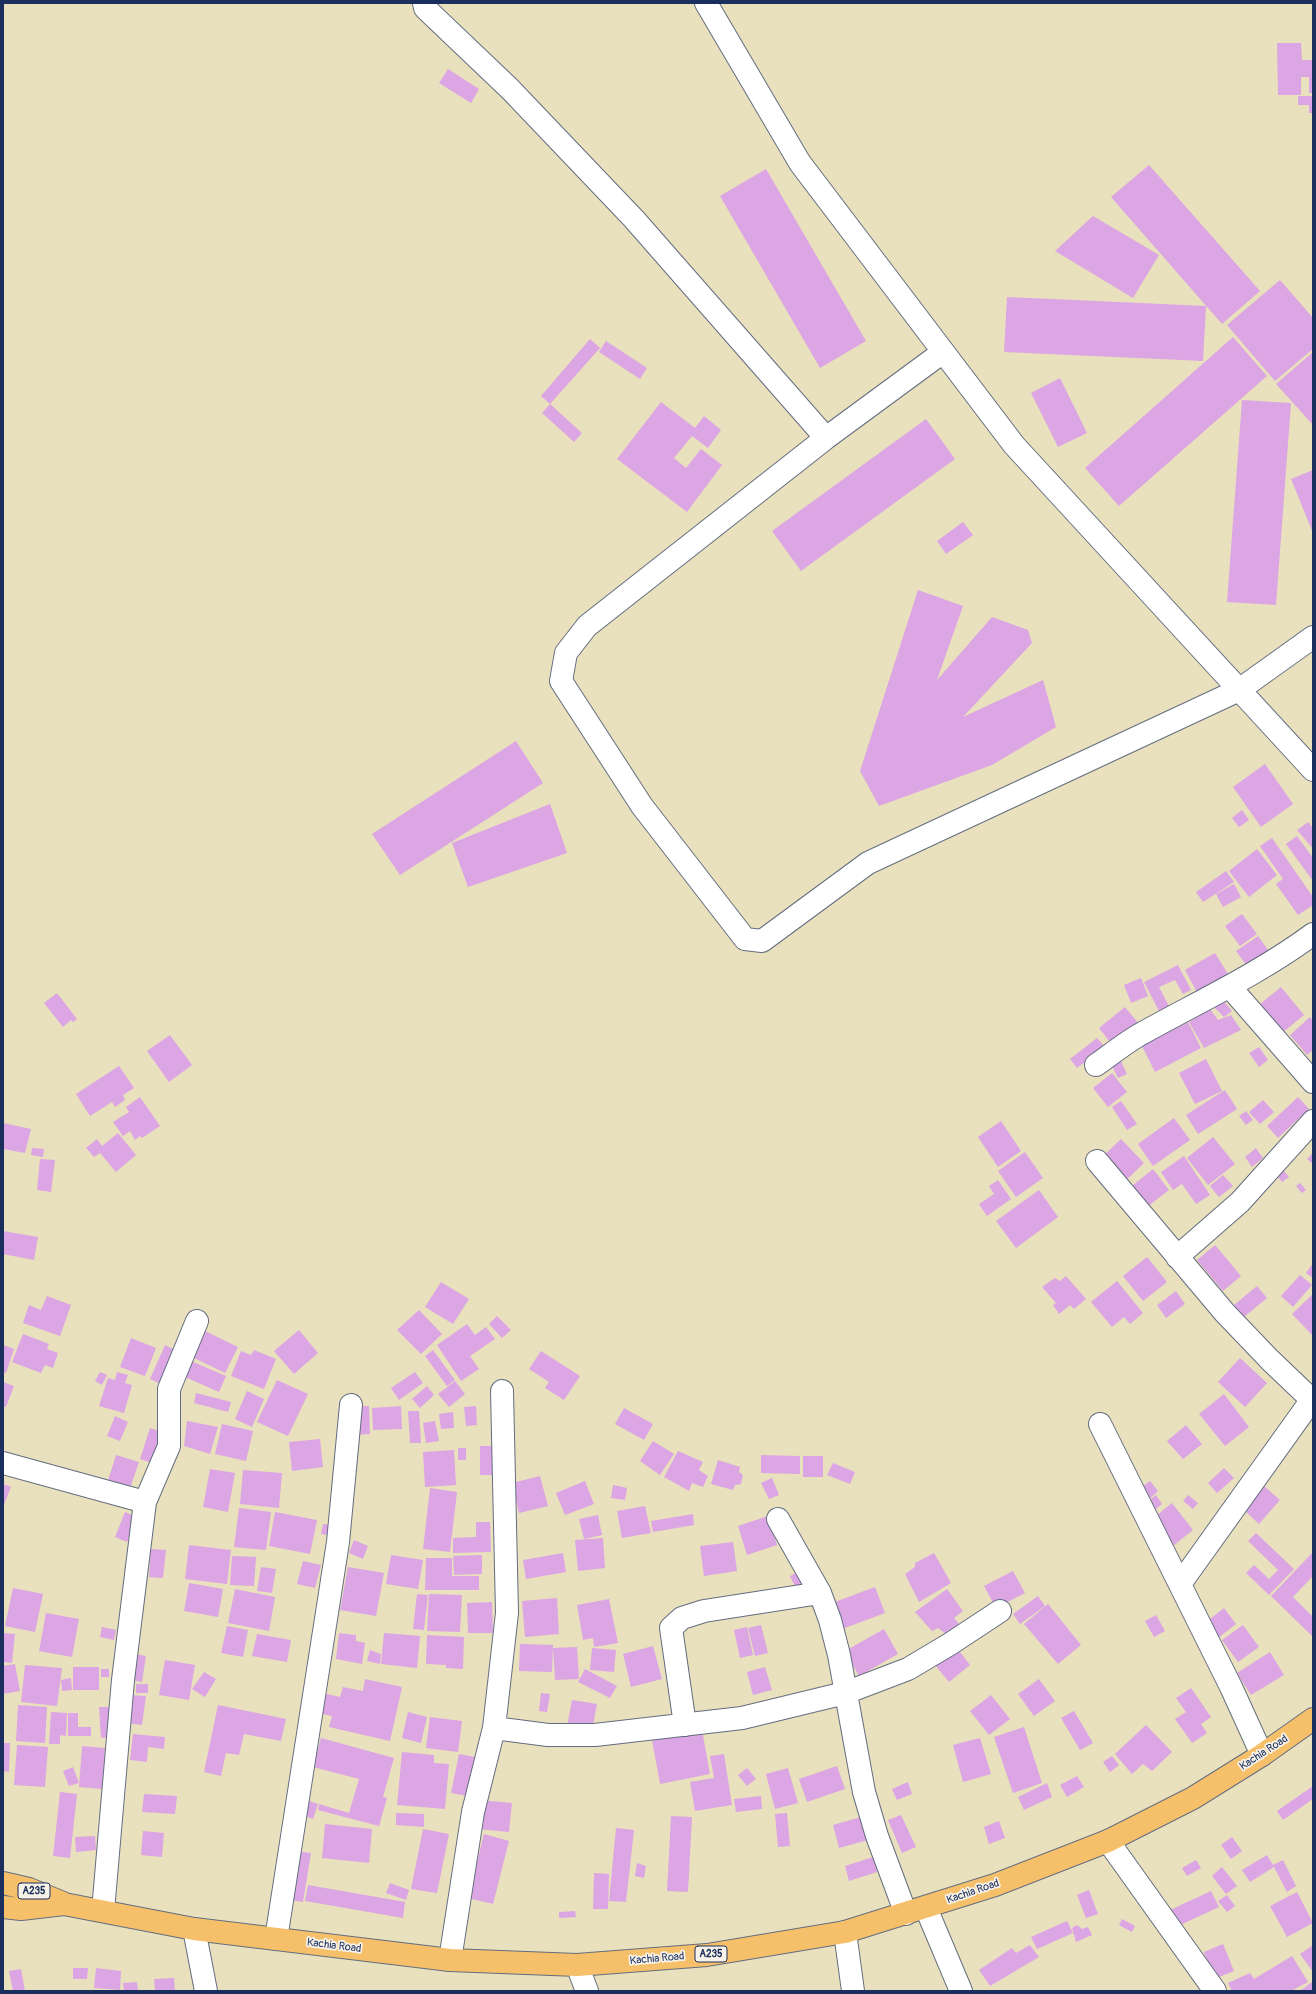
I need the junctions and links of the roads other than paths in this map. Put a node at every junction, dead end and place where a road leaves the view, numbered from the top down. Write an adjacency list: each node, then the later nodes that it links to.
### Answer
1 (424, 3): 4 (street)
2 (706, 3): 3 (street)
3 (943, 352): 4 (street); 6 (street)
4 (826, 438): 6 (street)
5 (1313, 637): 6 (street)
6 (1240, 690): 7 (street)
7 (1313, 770)
8 (1313, 934): 9 (street)
9 (1230, 987): 10 (street); 11 (street)
10 (1096, 1065)
11 (1313, 1082)
12 (1313, 1121): 14 (street)
13 (1097, 1162): 14 (street)
14 (1177, 1256): 17 (street)
15 (197, 1321): 21 (street)
16 (502, 1391): 29 (street)
17 (1313, 1400): 23 (street)
18 (351, 1404): 39 (street)
19 (1100, 1424): 23 (street)
20 (3, 1463): 21 (street)
21 (145, 1502): 35 (street)
22 (778, 1520): 24 (street)
23 (1180, 1584): 30 (street)
24 (820, 1593): 26 (street); 28 (street)
25 (1000, 1611): 26 (street)
26 (846, 1693): 28 (street); 36 (street)
27 (1313, 1719): 30 (highway, Kachia Road / A235)
28 (685, 1725): 29 (street)
29 (494, 1728): 40 (street)
30 (1262, 1755): 31 (highway, Kachia Road / A235)
31 (1108, 1841): 36 (highway, Kachia Road / A235); 46 (street)
32 (3, 1883): 33 (highway, A235)
33 (64, 1904): 34 (highway, Kachia Road / A235); 35 (highway, Kachia Road / A235)
34 (3, 1907)
35 (103, 1911): 37 (highway, Kachia Road / A235)
36 (916, 1911): 38 (highway, Kachia Road / A235); 45 (street)
37 (194, 1929): 39 (highway, Kachia Road / A235); 42 (street)
38 (845, 1932): 41 (highway, Kachia Road / A235); 44 (street)
39 (276, 1939): 40 (highway, Kachia Road / A235)
40 (450, 1960): 41 (highway, Kachia Road / A235)
41 (577, 1965): 43 (street)
42 (206, 1991)
43 (587, 1991)
44 (853, 1991)
45 (962, 1991)
46 (1215, 1991)

